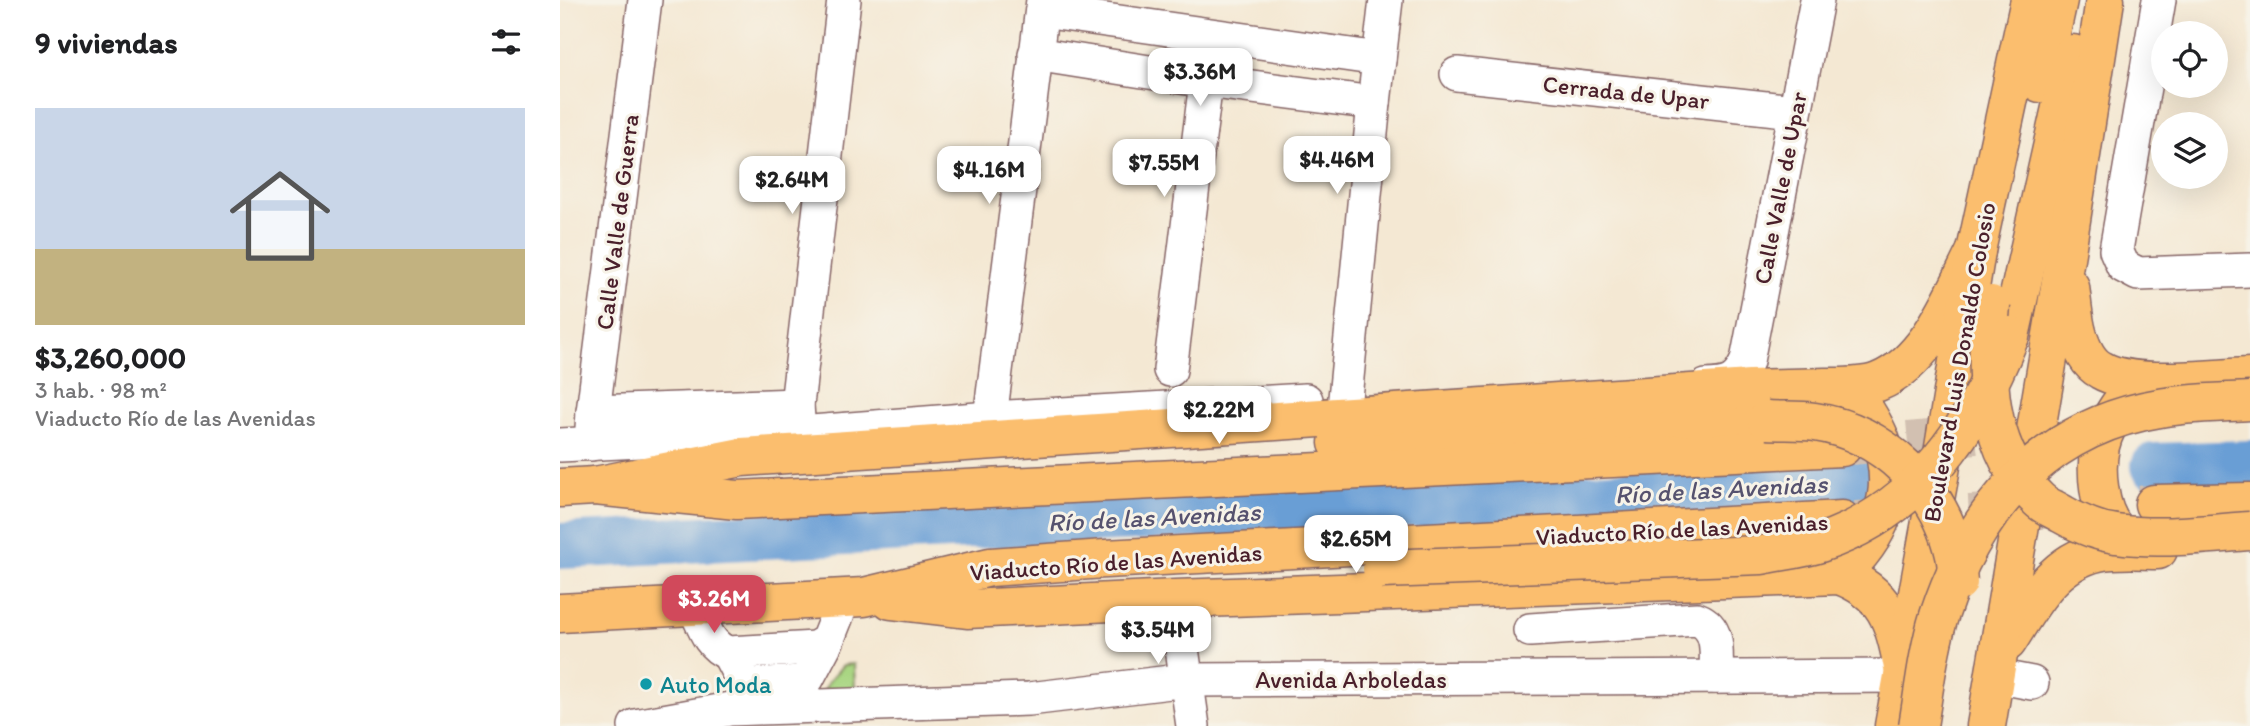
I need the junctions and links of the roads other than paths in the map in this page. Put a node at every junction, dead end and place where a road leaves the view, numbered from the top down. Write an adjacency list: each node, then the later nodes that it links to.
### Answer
1 (645, 0): 32 (street, Calle Valle de Guerra)
2 (844, 0): 30 (street)
3 (1386, 0): 14 (street)
4 (1817, 0): 18 (street, Calle Valle de Upar)
5 (2008, 0): 11 (street)
6 (2059, 0): 38 (main road, bridge)
7 (2085, 0): 42 (main road, bridge)
8 (2105, 0): 20 (main road)
9 (2159, 0): 21 (street)
10 (1042, 6): 12 (street); 13 (street)
11 (2027, 18): 19 (main road, Boulevard Luis Donaldo Colosio)
12 (1212, 35): 14 (street); 16 (street)
13 (1035, 54): 16 (street); 29 (street)
14 (1379, 59): 17 (street)
15 (1457, 74): 18 (street, Cerrada de Upar)
16 (1206, 81): 17 (street); 22 (street)
17 (1374, 103): 26 (street)
18 (1794, 111): 26 (street, Calle Valle de Upar)
19 (1976, 251): 25 (main road); 47 (main road, Boulevard Luis Donaldo Colosio)
20 (2066, 252): 24 (main road); 48 (main road)
21 (2250, 270)
22 (1170, 370)
23 (2250, 377): 24 (main road)
24 (2148, 381): 40 (main road)
25 (1850, 387): 34 (main road); 41 (main road)
26 (1345, 398): 29 (street)
27 (2250, 401): 57 (main road, bridge)
28 (2250, 417): 31 (main road)
29 (990, 418): 30 (street)
30 (798, 419): 32 (street)
31 (2149, 419)
32 (582, 434)
33 (1842, 447): 34 (main road)
34 (578, 487): 58 (main road, bridge)
35 (2250, 502): 36 (main road)
36 (2154, 504)
37 (1842, 520): 42 (main road, Viaducto Río de las Avenidas)
38 (2250, 531)
39 (2250, 546): 40 (main road)
40 (2158, 550): 48 (main road)
41 (1839, 575): 43 (main road); 47 (main road)
42 (854, 598): 43 (main road); 44 (main road, Viaducto Río de las Avenidas); 44 (street)
43 (1175, 599): 50 (street)
44 (694, 606): 45 (main road, Viaducto Río de las Avenidas)
45 (560, 613)
46 (1530, 630): 49 (street)
47 (1903, 671): 49 (street, Avenida Arboledas); 56 (main road, Boulevard Luis Donaldo Colosio)
48 (2008, 671): 59 (main road)
49 (1716, 677): 50 (street, Avenida Arboledas)
50 (1187, 680): 51 (street, Avenida Arboledas); 55 (street)
51 (1029, 699): 52 (street, Avenida Arboledas); 54 (street)
52 (818, 716): 53 (street, Avenida Arboledas)
53 (635, 726)
54 (981, 726)
55 (1193, 726)
56 (1894, 726)
57 (1918, 726)
58 (1939, 726)
59 (1986, 726)

